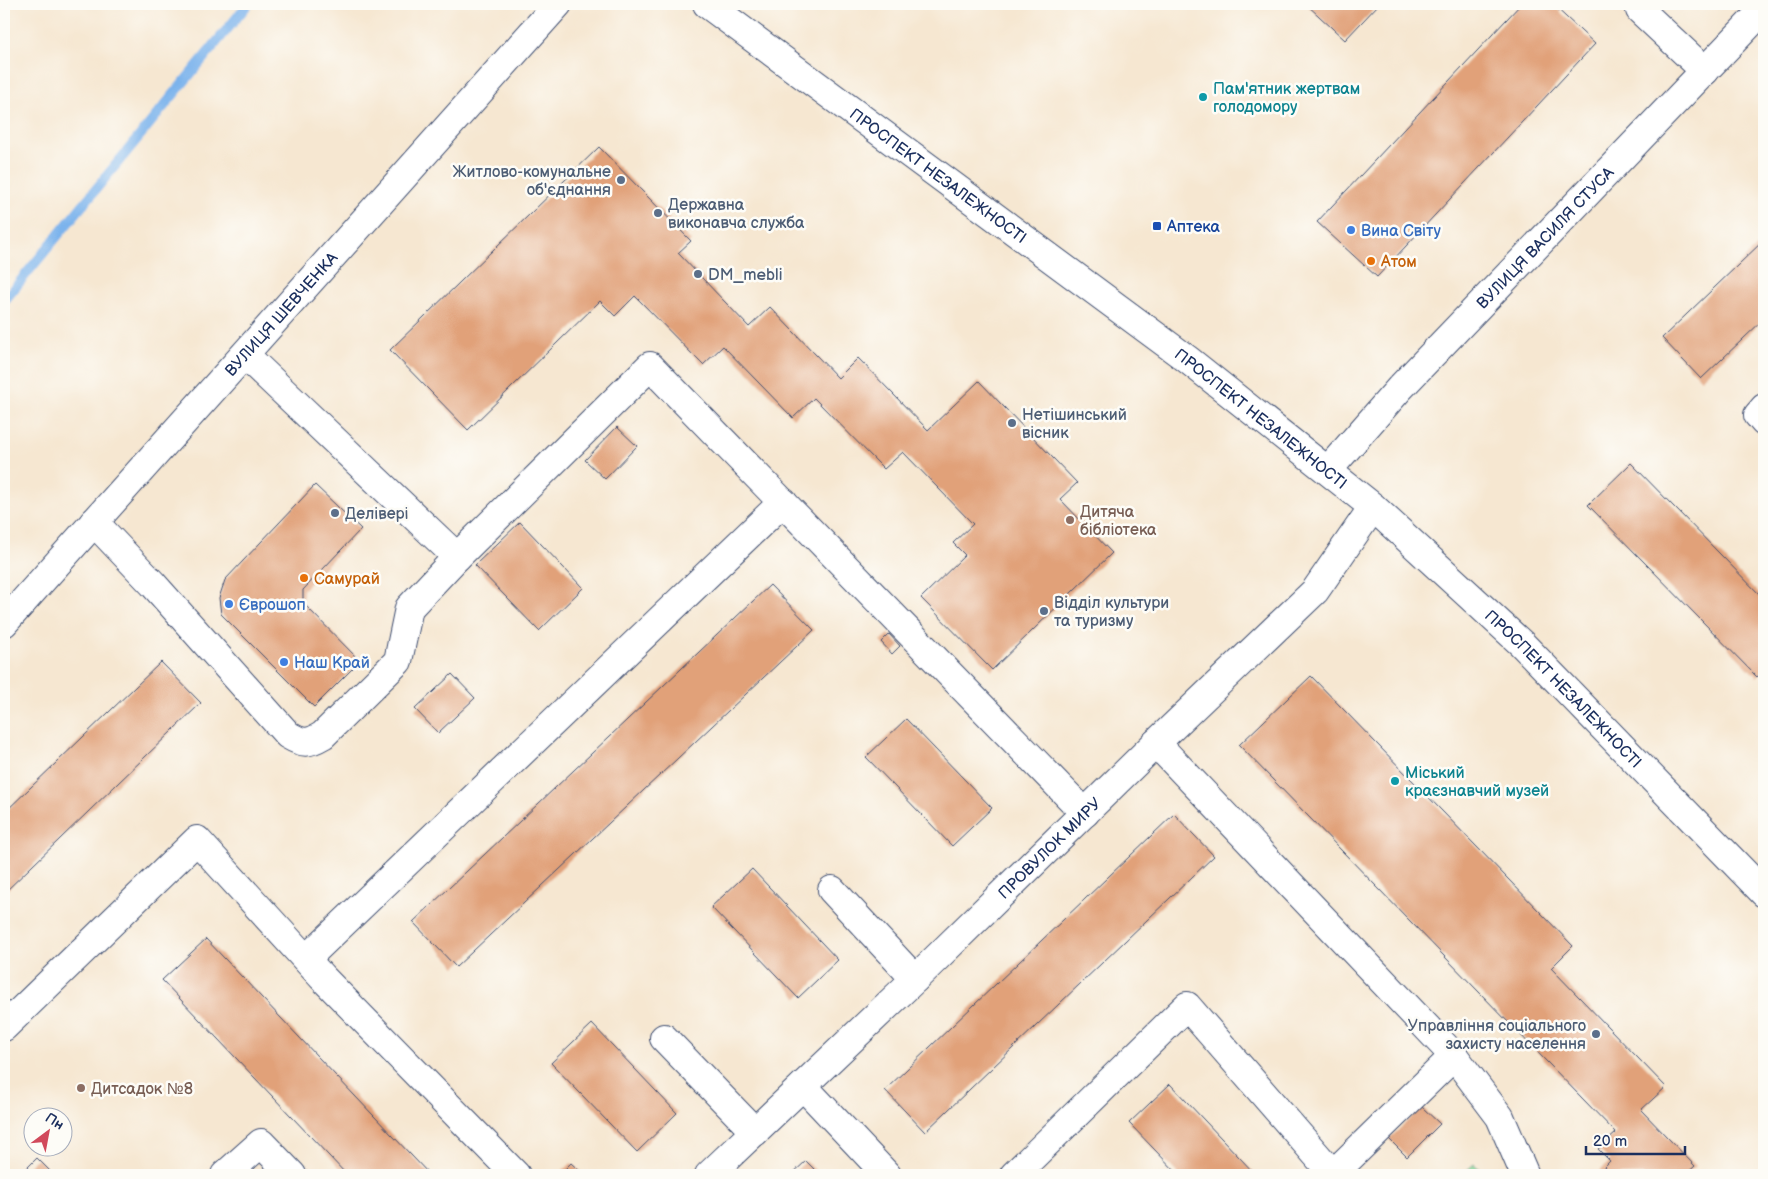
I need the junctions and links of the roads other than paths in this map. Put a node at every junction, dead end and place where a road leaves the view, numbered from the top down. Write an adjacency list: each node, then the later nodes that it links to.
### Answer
1 (558, 4): 6 (street, ВУЛИЦЯ ШЕВЧЕНКА)
2 (707, 4): 9 (street, ПРОСПЕКТ НЕЗАЛЕЖНОСТІ)
3 (1646, 4): 5 (street)
4 (1764, 9): 5 (street, ВУЛИЦЯ ВАСИЛЯ СТУСА)
5 (1705, 71): 9 (street, ВУЛИЦЯ ВАСИЛЯ СТУСА)
6 (245, 354): 12 (street, ВУЛИЦЯ ШЕВЧЕНКА); 13 (street)
7 (1764, 408): 8 (street)
8 (1764, 422)
9 (1328, 470): 11 (street, ПРОСПЕКТ НЕЗАЛЕЖНОСТІ)
10 (783, 502): 13 (street); 16 (street); 19 (street)
11 (1373, 507): 15 (street, ПРОВУЛОК МИРУ); 18 (street, ПРОСПЕКТ НЕЗАЛЕЖНОСТІ)
12 (94, 522): 13 (street); 14 (street, ВУЛИЦЯ ШЕВЧЕНКА)
13 (457, 557)
14 (4, 623)
15 (1156, 743): 16 (street, ПРОВУЛОК МИРУ); 23 (street)
16 (1085, 813): 20 (street, ПРОВУЛОК МИРУ)
17 (832, 890): 20 (street)
18 (1764, 893)
19 (307, 958): 21 (street); 28 (street)
20 (915, 979): 24 (street, ПРОВУЛОК МИРУ)
21 (4, 1027)
22 (664, 1038): 25 (street)
23 (1454, 1056): 31 (street); 32 (street)
24 (803, 1086): 25 (street, ПРОВУЛОК МИРУ); 30 (street)
25 (755, 1132): 29 (street, ПРОВУЛОК МИРУ)
26 (225, 1175): 27 (street)
27 (292, 1175)
28 (516, 1175)
29 (709, 1175)
30 (887, 1175)
31 (1014, 1175)
32 (1525, 1175)

